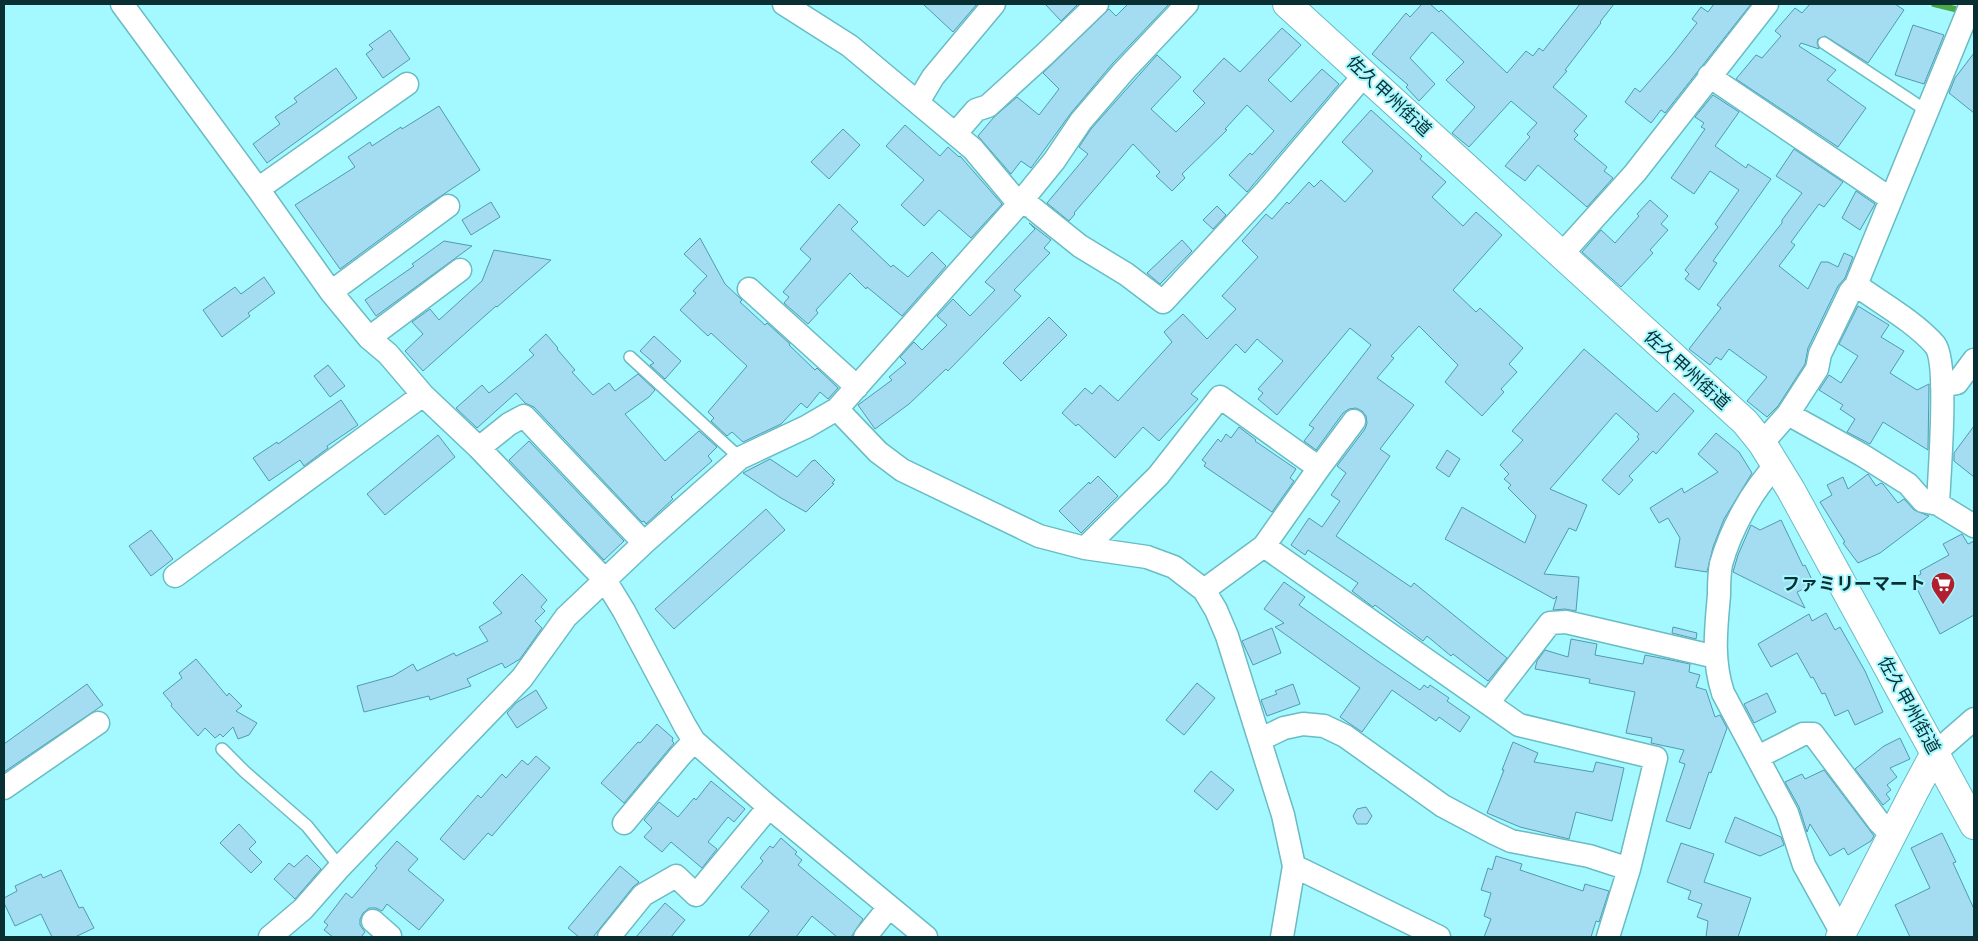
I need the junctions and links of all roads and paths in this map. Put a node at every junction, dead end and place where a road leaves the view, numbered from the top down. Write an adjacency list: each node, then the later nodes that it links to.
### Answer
1 (122, 4): 16 (street)
2 (784, 4): 13 (street)
3 (994, 4): 13 (street)
4 (1097, 4): 15 (street)
5 (1187, 4): 18 (street)
6 (1287, 4): 10 (street, 佐久甲州街道)
7 (1766, 4): 11 (street)
8 (1969, 9): 14 (street)
9 (1824, 44): 14 (lane)
10 (1365, 74): 18 (street); 20 (street, 佐久甲州街道)
11 (1709, 76): 17 (street); 20 (street)
12 (407, 84): 16 (street)
13 (918, 102): 15 (street)
14 (1927, 111): 17 (street)
15 (955, 134): 18 (street)
16 (258, 189): 24 (street)
17 (1891, 199): 22 (street)
18 (1019, 204): 29 (street)
19 (448, 206): 24 (street)
20 (1561, 255): 35 (street, 佐久甲州街道)
21 (460, 270): 25 (street)
22 (1856, 286): 28 (street); 32 (street)
23 (749, 289): 29 (street)
24 (331, 292): 25 (street)
25 (369, 338): 30 (street)
26 (630, 357): 36 (lane)
27 (1974, 360): 28 (street)
28 (1942, 386): 38 (street)
29 (857, 387): 31 (street)
30 (423, 395): 34 (street); 43 (street)
31 (837, 409): 36 (street); 42 (street)
32 (1788, 414): 35 (street); 38 (street)
33 (1354, 422): 37 (street)
34 (479, 448): 40 (street); 44 (street)
35 (1769, 454): 46 (street); 53 (street, 佐久甲州街道)
36 (740, 458): 40 (street)
37 (1319, 468): 41 (street); 42 (street)
38 (1938, 504): 39 (street)
39 (1974, 526)
40 (644, 544): 44 (street)
41 (1264, 546): 45 (street); 47 (street)
42 (1085, 548): 45 (street)
43 (175, 576)
44 (605, 580): 51 (street); 61 (street)
45 (1204, 590): 50 (street)
46 (1716, 656): 47 (street); 54 (street)
47 (1488, 702): 62 (street)
48 (1974, 719): 53 (street)
49 (98, 723): 55 (street)
50 (1261, 739): 60 (street); 62 (street)
51 (694, 741): 56 (street); 57 (street)
52 (222, 749): 61 (lane)
53 (1936, 754): 58 (street, 佐久甲州街道); 59 (street)
54 (1758, 757): 59 (street); 65 (street)
55 (4, 788)
56 (769, 806): 63 (street); 68 (street)
57 (624, 823)
58 (1974, 825)
59 (1892, 834): 65 (street)
60 (1294, 866): 71 (street); 72 (street)
61 (340, 867): 66 (street)
62 (1628, 869): 73 (street)
63 (889, 907): 69 (street); 70 (street)
64 (373, 921): 67 (street)
65 (1842, 936)
66 (270, 937)
67 (390, 937)
68 (608, 937)
69 (864, 937)
70 (926, 937)
71 (1282, 937)
72 (1438, 937)
73 (1608, 937)

